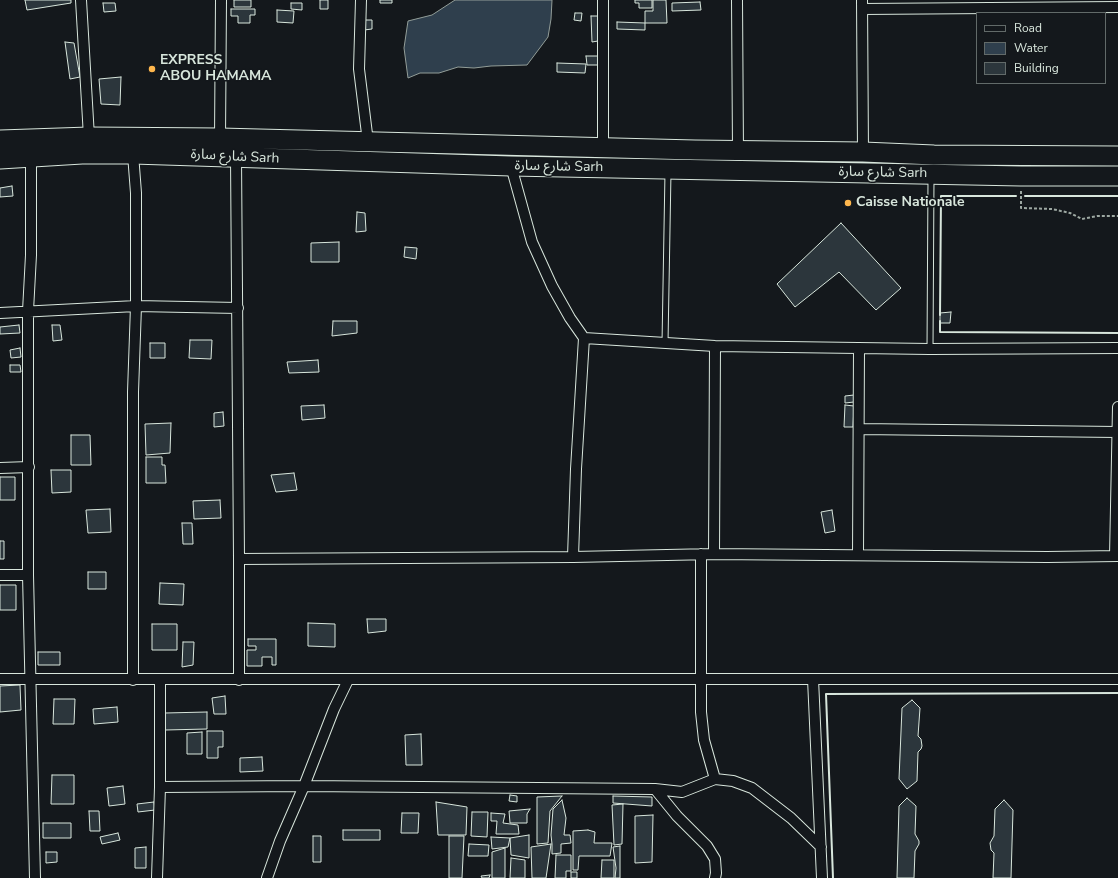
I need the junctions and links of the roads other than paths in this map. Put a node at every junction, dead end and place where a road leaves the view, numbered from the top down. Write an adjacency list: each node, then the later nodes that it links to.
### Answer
1 (81, 0): 8 (street)
2 (221, 0): 9 (street)
3 (361, 0): 11 (street)
4 (603, 0): 12 (street)
5 (737, 0): 13 (street)
6 (862, 4): 7 (street); 14 (street)
7 (1118, 7)
8 (89, 137): 9 (highway, شارع سارة Sarh); 10 (highway, شارع سارة Sarh)
9 (220, 138): 11 (highway, شارع سارة Sarh)
10 (0, 140)
11 (368, 142): 12 (highway, شارع سارة Sarh)
12 (603, 148): 13 (highway, شارع سارة Sarh)
13 (738, 151): 14 (highway, شارع سارة Sarh)
14 (863, 152): 17 (highway, شارع سارة Sarh)
15 (133, 154): 16 (highway, شارع سارة Sarh); 18 (highway, شارع سارة Sarh); 24 (street)
16 (31, 156): 19 (highway, شارع سارة Sarh); 26 (street)
17 (1118, 156)
18 (236, 157): 20 (highway, شارع سارة Sarh); 25 (street)
19 (0, 159)
20 (510, 166): 21 (highway, شارع سارة Sarh); 28 (street)
21 (668, 170): 22 (highway, شارع سارة Sarh); 29 (lane)
22 (931, 174): 23 (highway, شارع سارة Sarh); 33 (lane)
23 (1118, 176)
24 (136, 306): 25 (street); 26 (street); 52 (street)
25 (238, 308): 44 (street)
26 (28, 311): 27 (street); 37 (street)
27 (0, 313)
28 (584, 338): 29 (street); 43 (street)
29 (664, 343): 30 (street)
30 (715, 346): 31 (street); 40 (street)
31 (859, 348): 33 (street); 35 (street)
32 (1118, 348): 33 (street)
33 (930, 349)
34 (1118, 407): 36 (street)
35 (859, 429): 36 (street); 41 (street)
36 (1117, 432): 42 (street)
37 (29, 467): 38 (street); 46 (street)
38 (0, 468)
39 (701, 554): 40 (street); 43 (street); 49 (street)
40 (714, 554): 41 (street)
41 (858, 555): 42 (street)
42 (1116, 556)
43 (573, 557): 44 (street)
44 (239, 559): 54 (street)
45 (0, 575): 46 (street)
46 (28, 575): 48 (street)
47 (0, 679): 48 (street)
48 (31, 679): 52 (street); 61 (street)
49 (702, 679): 50 (street); 55 (street); 56 (street)
50 (813, 679): 51 (street); 60 (street)
51 (1118, 679)
52 (133, 680): 53 (street)
53 (160, 680): 54 (street); 58 (street)
54 (239, 680): 55 (street)
55 (348, 680): 57 (street)
56 (715, 779): 59 (street); 60 (street)
57 (304, 786): 58 (street); 59 (street); 63 (street)
58 (160, 787): 62 (street)
59 (656, 789): 64 (street)
60 (821, 847): 65 (street)
61 (35, 878)
62 (157, 878)
63 (267, 878)
64 (715, 878)
65 (822, 878)

